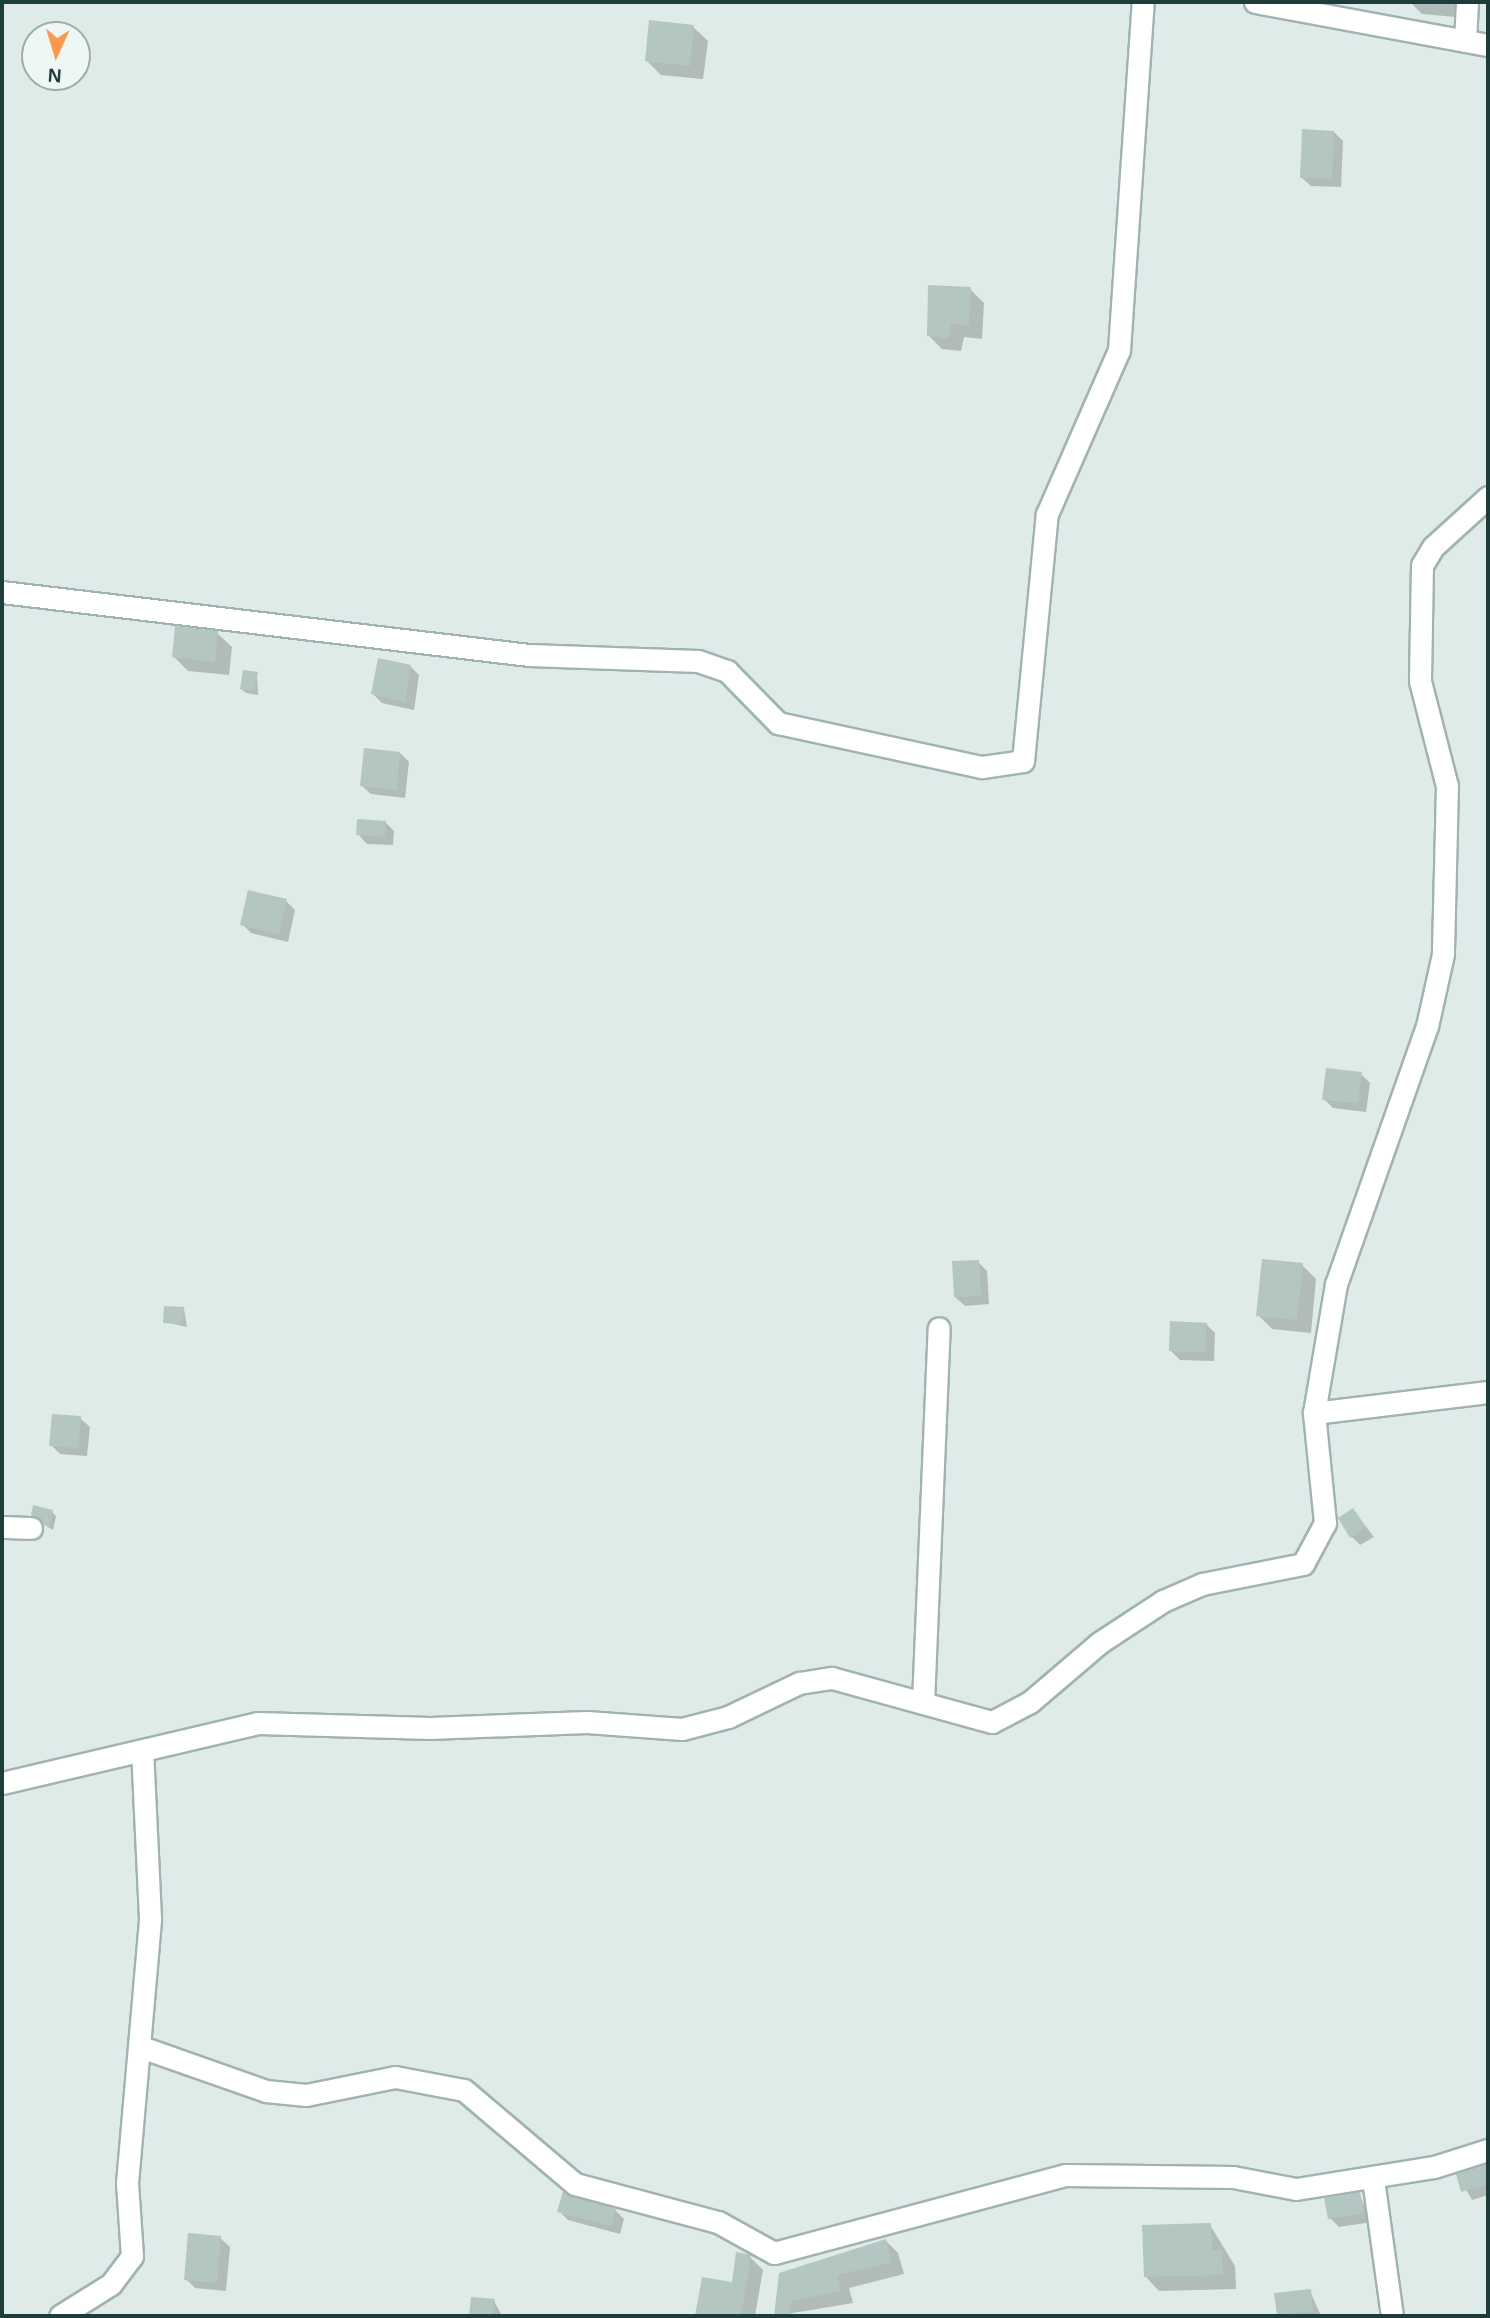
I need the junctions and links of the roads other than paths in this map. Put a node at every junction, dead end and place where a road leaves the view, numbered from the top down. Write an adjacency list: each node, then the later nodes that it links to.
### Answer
1 (1143, 2): 7 (street)
2 (1467, 2): 4 (street)
3 (1264, 3): 4 (street)
4 (1465, 41): 5 (street)
5 (1488, 45)
6 (1488, 497): 10 (street)
7 (2, 592)
8 (939, 1328): 13 (street)
9 (1488, 1392): 10 (street)
10 (1314, 1413): 13 (street)
11 (2, 1527): 12 (street)
12 (31, 1528)
13 (923, 1703): 14 (street)
14 (142, 1750): 15 (street); 16 (street)
15 (2, 1783)
16 (141, 2047): 18 (street); 19 (street)
17 (1488, 2150): 18 (street)
18 (1373, 2179): 20 (street)
19 (60, 2316)
20 (1392, 2316)

